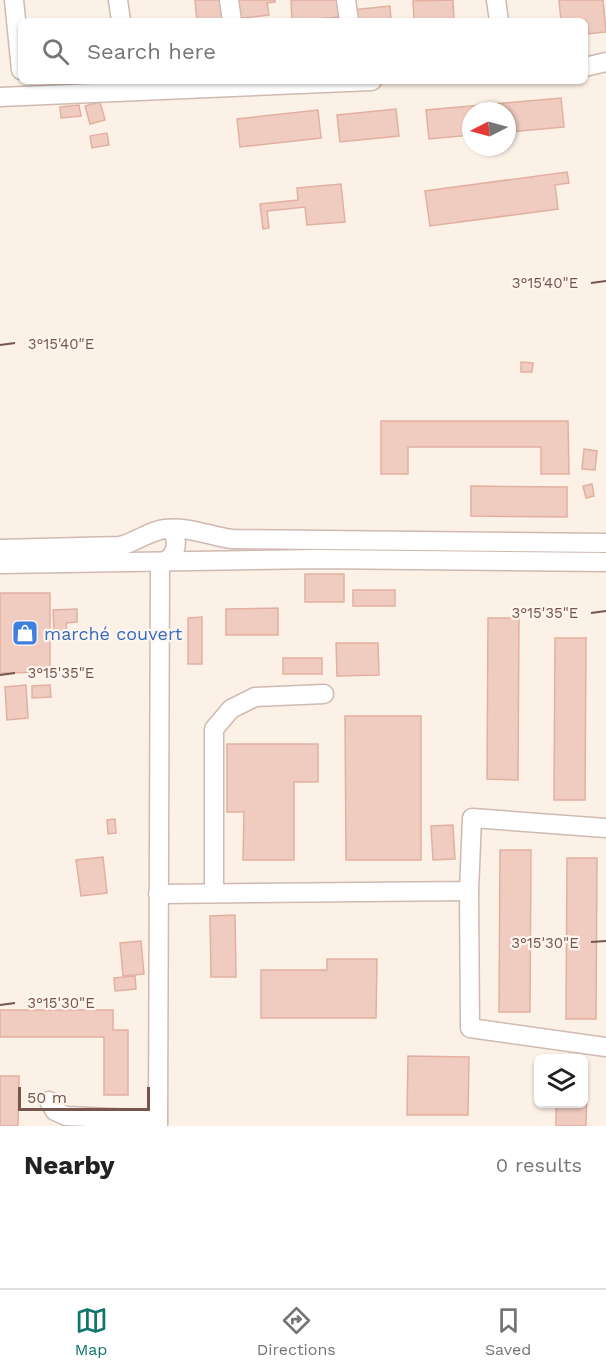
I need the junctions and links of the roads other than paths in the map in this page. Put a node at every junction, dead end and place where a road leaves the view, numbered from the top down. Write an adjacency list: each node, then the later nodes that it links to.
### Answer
1 (14, 0): 10 (street)
2 (118, 0): 6 (street)
3 (229, 0): 7 (street)
4 (346, 0): 8 (street)
5 (496, 0): 9 (street)
6 (121, 18)
7 (232, 18)
8 (349, 18)
9 (499, 18)
10 (18, 40)
11 (606, 62): 12 (street)
12 (588, 65)
13 (239, 84): 14 (street)
14 (133, 86): 15 (street)
15 (23, 88): 16 (street)
16 (0, 97)
17 (171, 529): 18 (street); 19 (street); 21 (street)
18 (144, 537): 20 (street); 21 (street)
19 (606, 543)
20 (0, 549)
21 (158, 562): 22 (street); 23 (street); 28 (street)
22 (606, 562)
23 (0, 564)
24 (324, 694): 27 (street)
25 (606, 828): 26 (street)
26 (469, 891): 27 (street); 29 (street)
27 (214, 893): 28 (street)
28 (158, 894): 31 (street)
29 (606, 1047)
30 (49, 1101): 31 (street)
31 (158, 1123)

